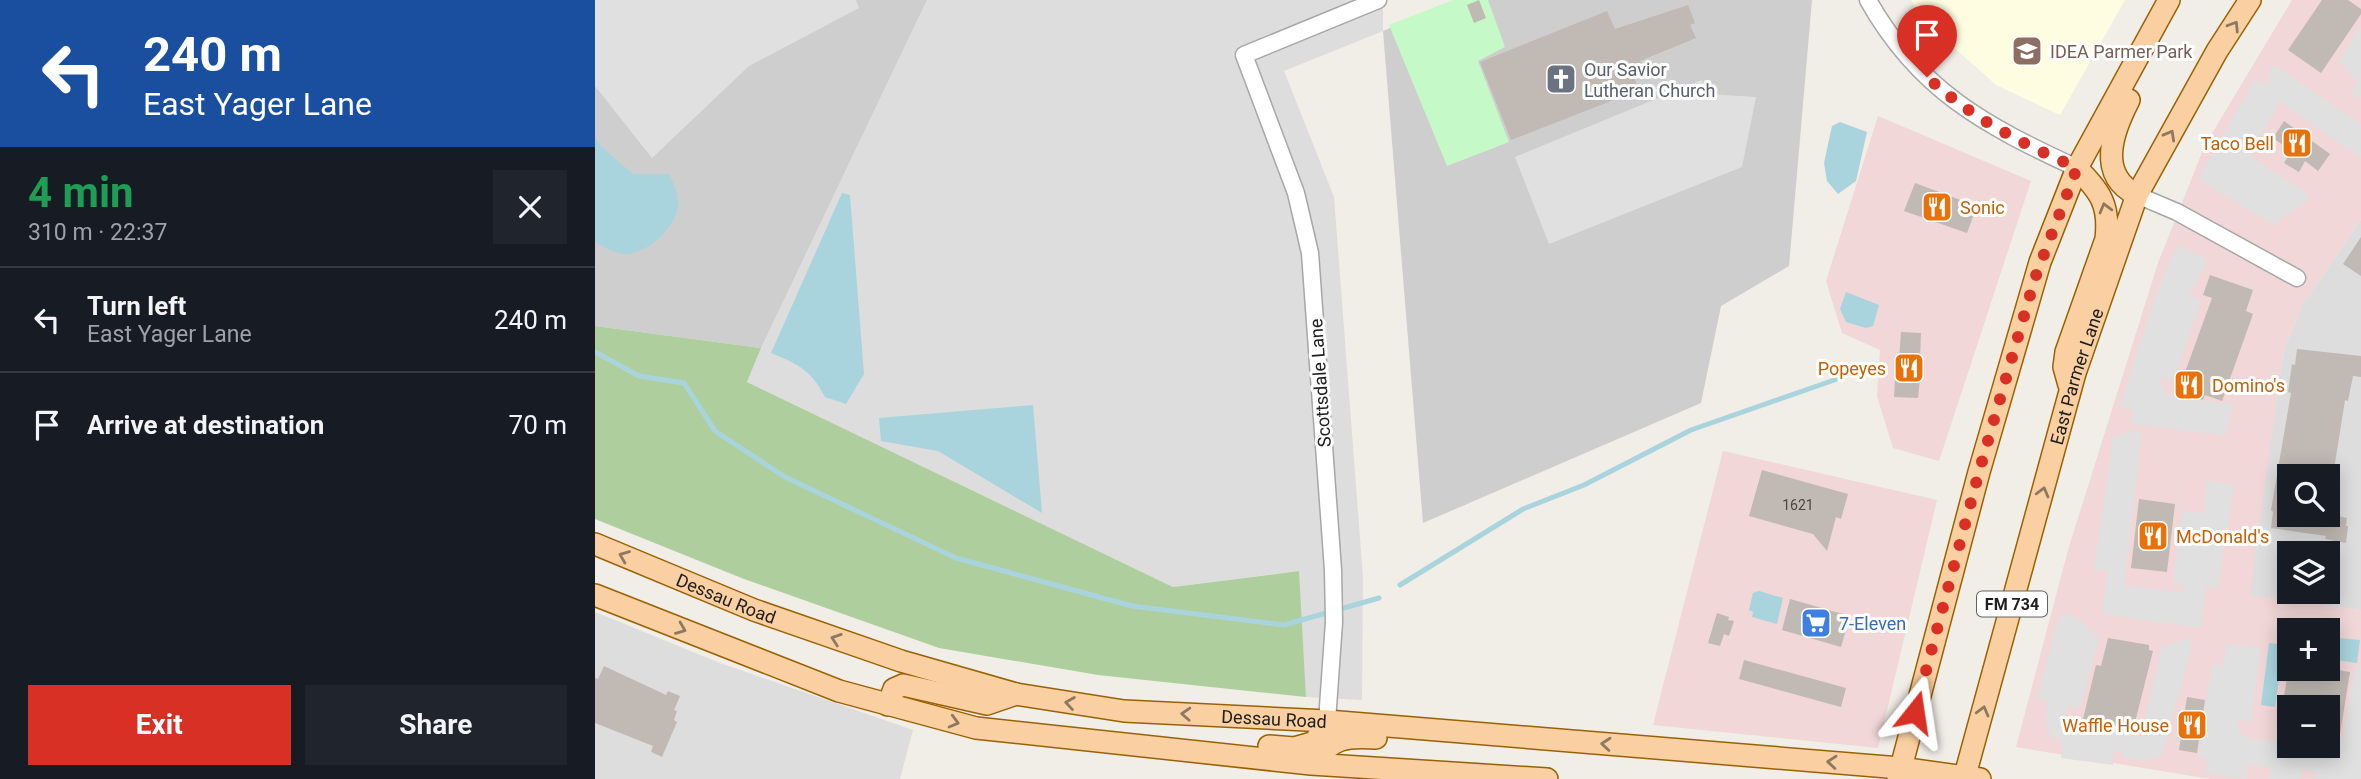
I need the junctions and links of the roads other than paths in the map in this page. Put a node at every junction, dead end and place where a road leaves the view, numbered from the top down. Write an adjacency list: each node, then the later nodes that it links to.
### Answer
1 (1378, 0): 13 (street, Scottsdale Lane)
2 (1868, 0): 5 (street)
3 (2250, 0): 6 (main road, East Parmer Lane / FM 734, one-way to 3)
4 (2168, 1): 5 (main road); 6 (main road)
5 (2077, 168): 8 (main road, one-way to 5); 17 (main road)
6 (2137, 195): 7 (street); 8 (main road, East Parmer Lane / FM 734)
7 (2297, 278)
8 (2071, 390): 18 (main road, East Parmer Lane / FM 734, one-way to 8)
9 (595, 544): 11 (main road, Dessau Road, one-way to 9)
10 (595, 595): 12 (main road, one-way to 12)
11 (1016, 694): 12 (main road); 13 (main road, Dessau Road, one-way to 11)
12 (888, 705): 15 (main road, one-way to 15)
13 (1327, 721): 14 (main road, Dessau Road); 15 (main road)
14 (1418, 728): 16 (main road); 17 (main road, Dessau Road, one-way to 14)
15 (1214, 753): 16 (main road)
16 (1311, 764): 19 (main road)
17 (1899, 773): 18 (main road, Dessau Road)
18 (1970, 778)
19 (1546, 779)

